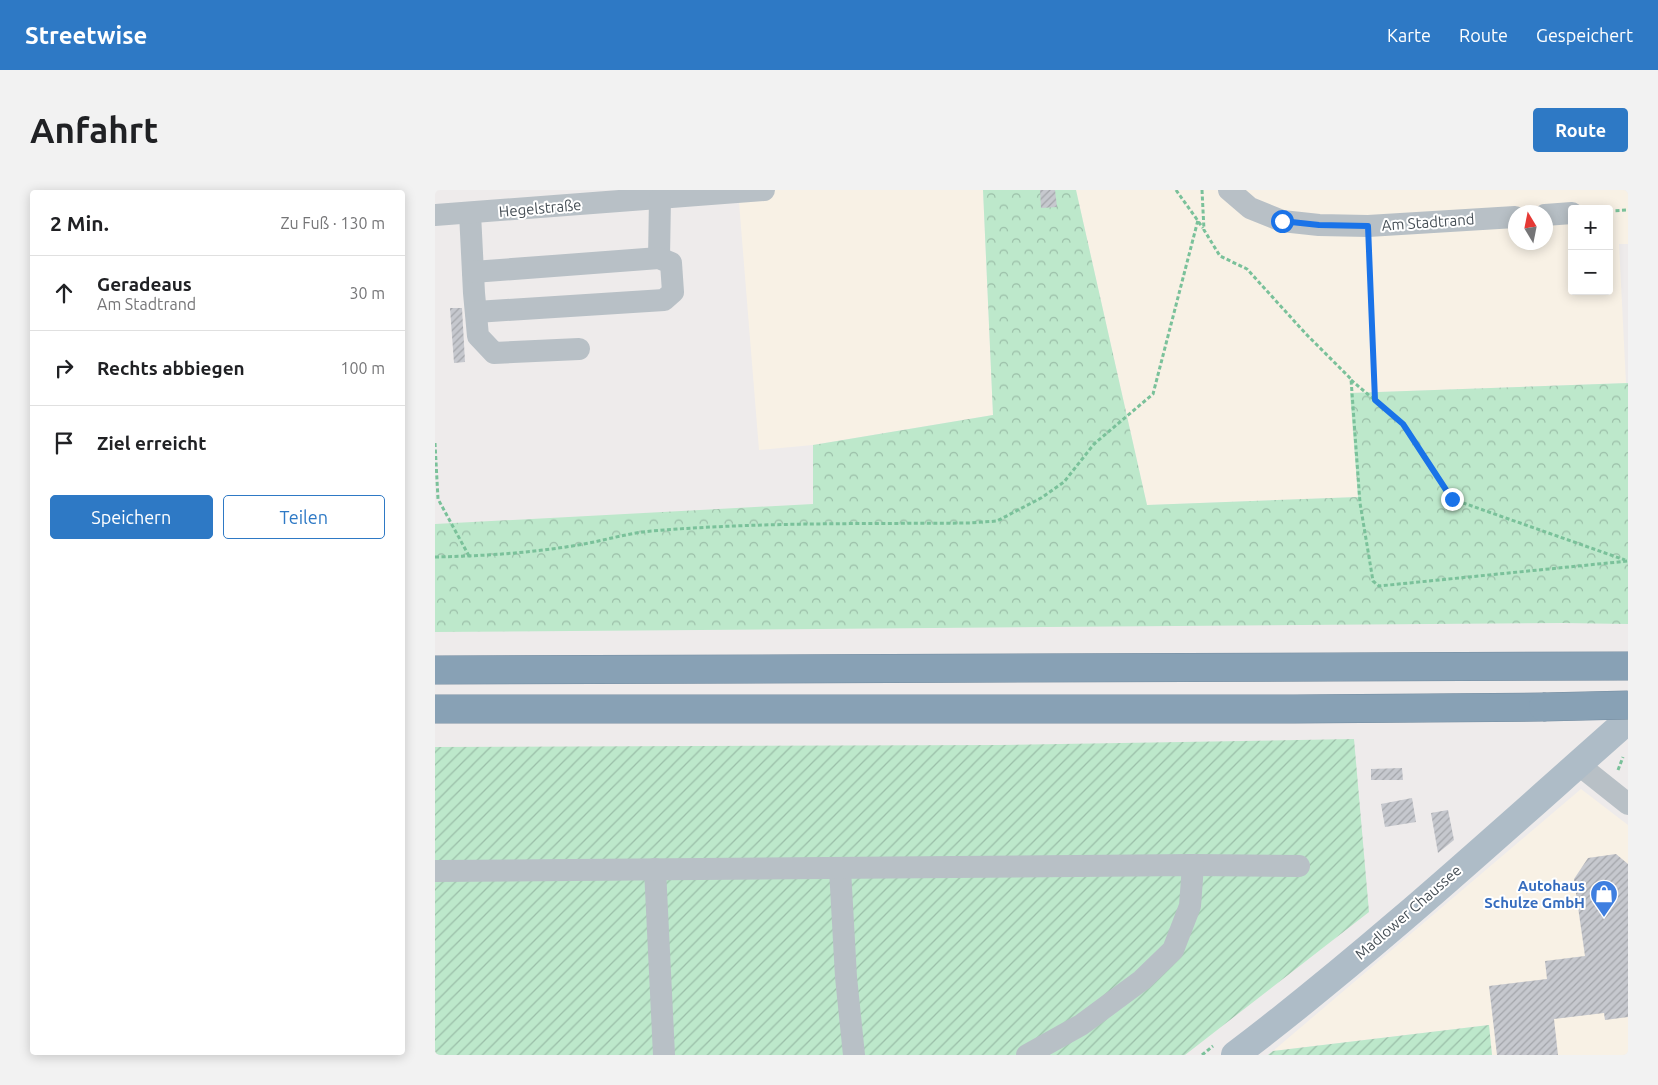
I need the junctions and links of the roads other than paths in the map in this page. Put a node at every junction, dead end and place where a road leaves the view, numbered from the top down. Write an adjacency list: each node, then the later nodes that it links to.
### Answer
1 (764, 190): 3 (street, Hegelstraße)
2 (1229, 190): 8 (street, Am Stadtrand)
3 (659, 198): 4 (street, Hegelstraße); 9 (street)
4 (470, 213): 7 (street, Hegelstraße); 10 (street)
5 (1568, 213): 6 (street)
6 (1553, 214)
7 (435, 215)
8 (1508, 217)
9 (659, 258): 10 (street); 11 (street)
10 (473, 272): 11 (street)
11 (476, 312): 12 (street)
12 (579, 349)
13 (1619, 666): 14 (highway)
14 (435, 670)
15 (1628, 705): 16 (highway, bridge)
16 (435, 709)
17 (1628, 720): 18 (main road, Madlower Chaussee)
18 (1579, 765): 19 (street); 28 (main road, Madlower Chaussee)
19 (1628, 804)
20 (1193, 865): 21 (street); 23 (street); 27 (street)
21 (1299, 866)
22 (655, 869): 23 (street); 24 (street); 25 (street)
23 (840, 869): 26 (street)
24 (435, 871)
25 (664, 1055)
26 (854, 1055)
27 (1027, 1055)
28 (1235, 1055)

